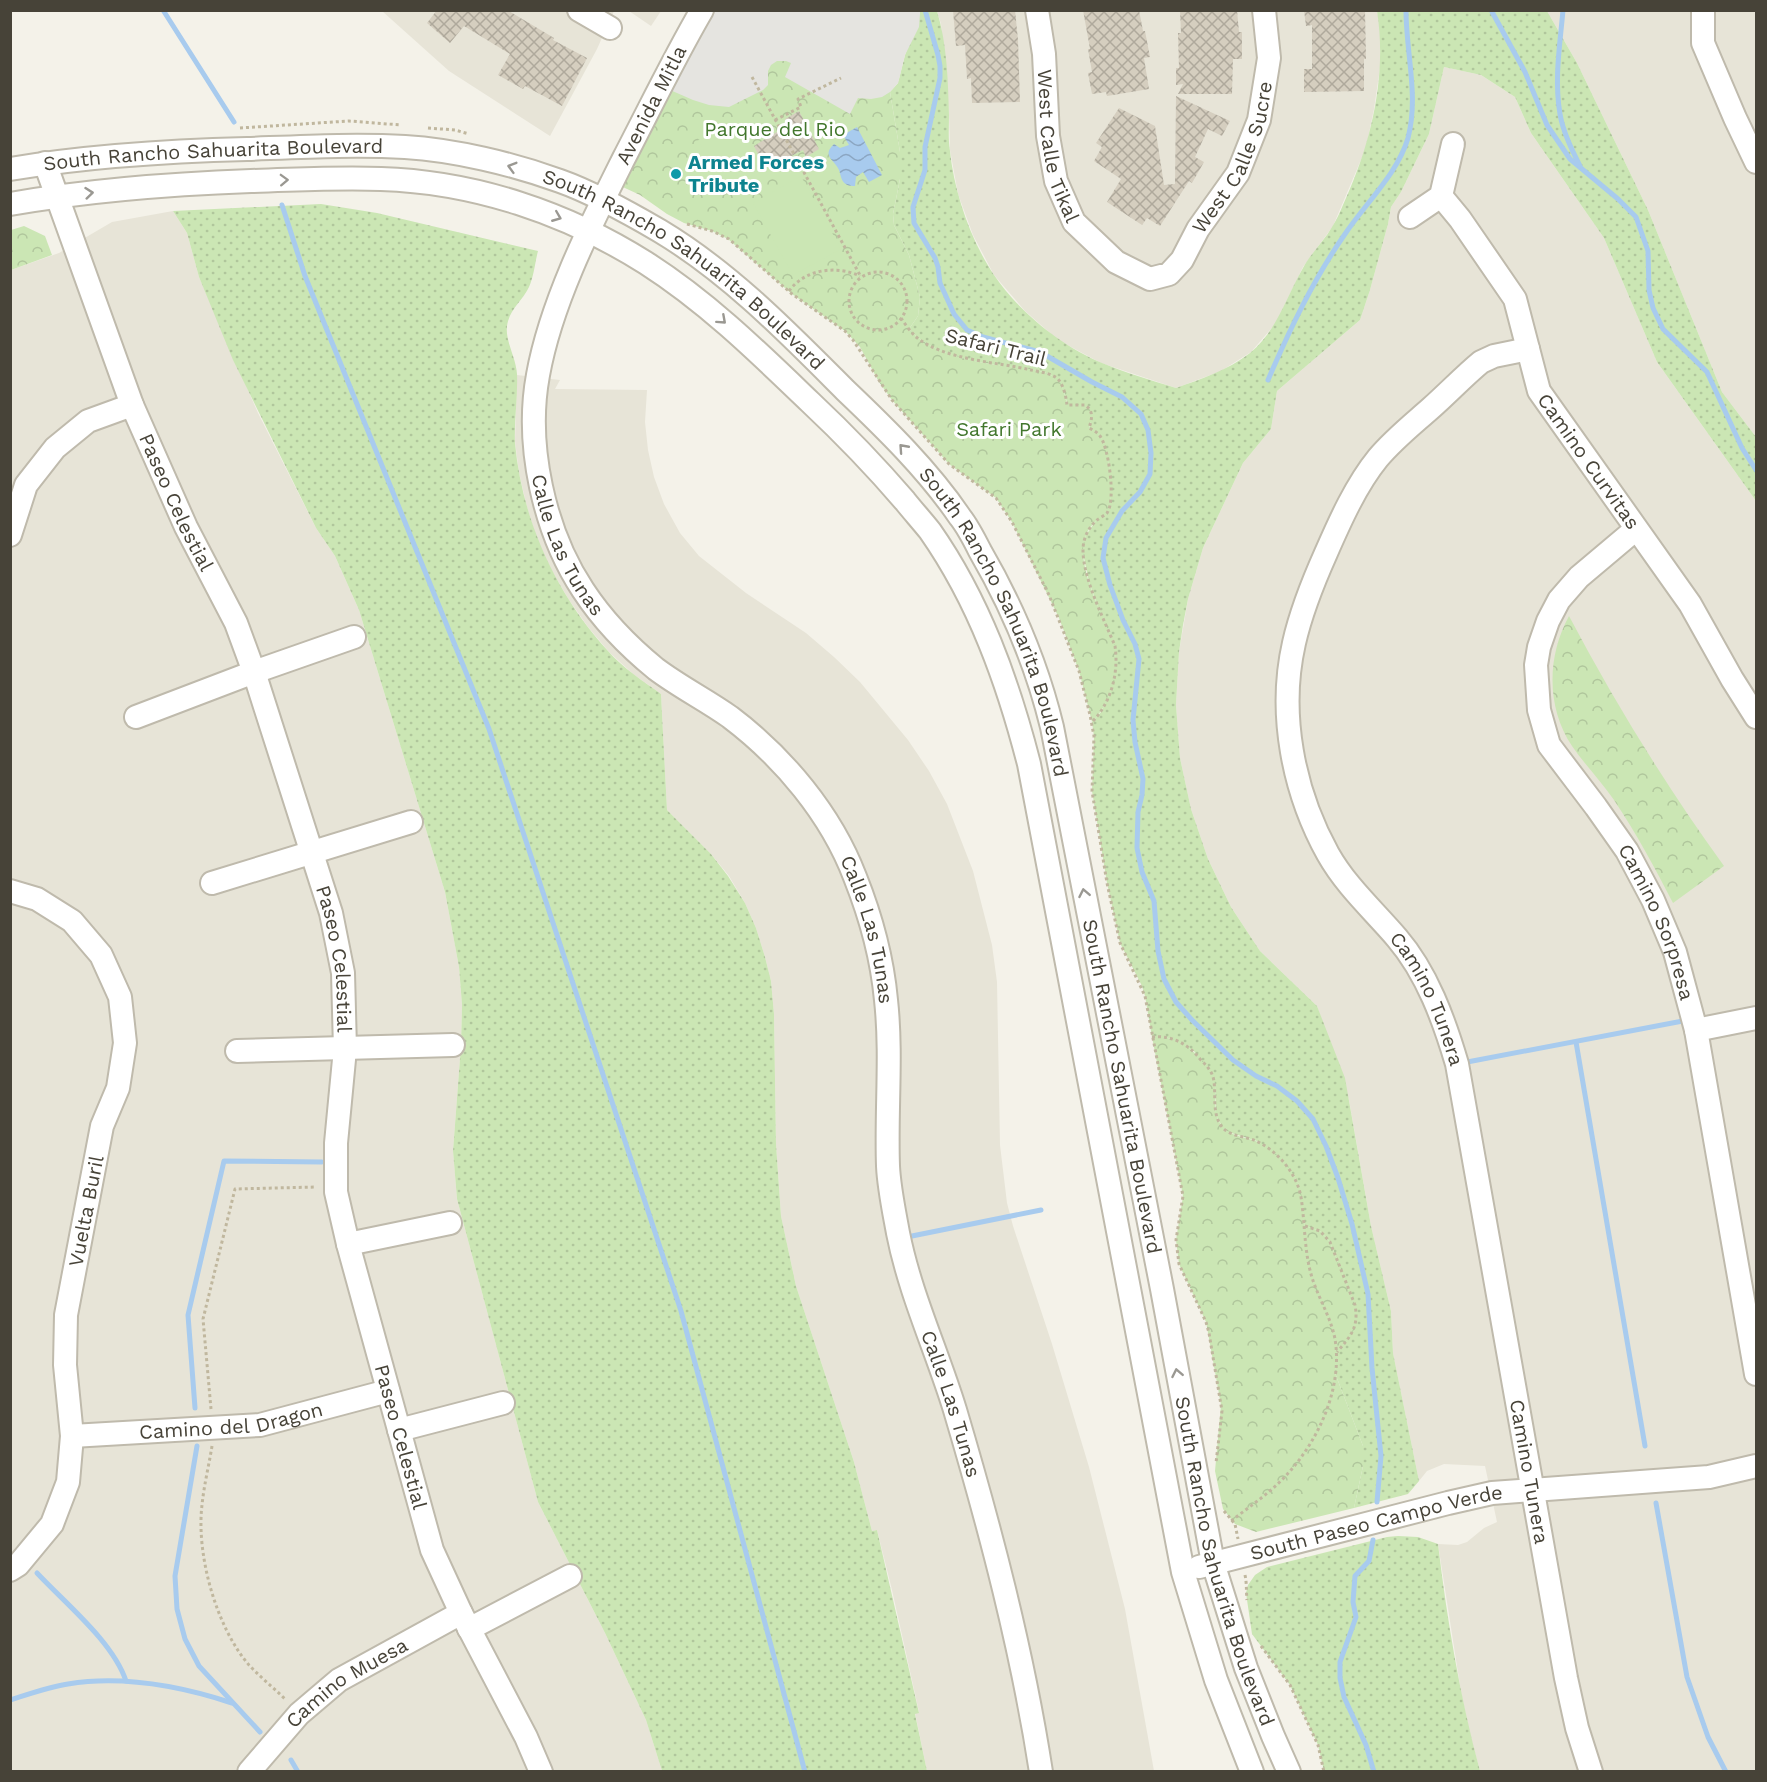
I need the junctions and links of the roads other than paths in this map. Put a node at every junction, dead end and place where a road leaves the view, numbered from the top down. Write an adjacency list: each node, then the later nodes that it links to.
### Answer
1 (579, 10): 6 (street)
2 (702, 10): 13 (street, Avenida Mitla)
3 (1037, 10): 17 (street, West Calle Tikal)
4 (1264, 10): 17 (street, West Calle Sucre)
5 (1703, 10): 8 (street)
6 (610, 28)
7 (1453, 144): 12 (street)
8 (1756, 162)
9 (45, 163): 10 (street, South Rancho Sahuarita Boulevard); 11 (street, Paseo Celestial); 13 (street, South Rancho Sahuarita Boulevard, one-way to 9)
10 (10, 169)
11 (57, 196): 14 (street, South Rancho Sahuarita Boulevard); 16 (street, South Rancho Sahuarita Boulevard, one-way to 16); 19 (street, Paseo Celestial)
12 (1441, 196): 15 (street); 18 (street, Camino Curvitas)
13 (602, 201): 16 (street, Calle Las Tunas); 45 (street, South Rancho Sahuarita Boulevard, one-way to 13)
14 (10, 204)
15 (1410, 218)
16 (588, 231): 47 (street, South Rancho Sahuarita Boulevard, one-way to 47); 52 (street, Calle Las Tunas)
17 (1150, 279)
18 (1528, 349): 20 (street, Camino Curvitas); 44 (street, Camino Tunera)
19 (132, 405): 21 (street); 23 (street, Paseo Celestial)
20 (1636, 529): 25 (street, Camino Curvitas); 31 (street, Camino Sorpresa)
21 (10, 535)
22 (354, 637): 23 (street)
23 (254, 672): 24 (street); 27 (street, Paseo Celestial)
24 (136, 717)
25 (1756, 717)
26 (411, 822): 27 (street)
27 (311, 852): 28 (street); 33 (street, Paseo Celestial)
28 (212, 883)
29 (10, 891): 42 (street, Vuelta Buril)
30 (1756, 1018): 31 (street)
31 (1696, 1030): 37 (street, Camino Sorpresa)
32 (453, 1045): 33 (street)
33 (345, 1049): 34 (street); 36 (street, Paseo Celestial)
34 (237, 1051)
35 (450, 1223): 36 (street)
36 (348, 1245): 39 (street, Paseo Celestial)
37 (1749, 1287): 38 (street, Camino Sorpresa)
38 (1756, 1374)
39 (388, 1391): 41 (street, Paseo Celestial); 42 (street, Camino del Dragon)
40 (503, 1403): 41 (street)
41 (399, 1430): 49 (street, Paseo Celestial)
42 (72, 1436): 46 (street, Vuelta Buril)
43 (1756, 1466): 44 (street, South Paseo Campo Verde)
44 (1533, 1490): 45 (street, South Paseo Campo Verde); 55 (street, Camino Tunera)
45 (1213, 1563): 47 (street, South Paseo Campo Verde); 54 (street, South Rancho Sahuarita Boulevard)
46 (10, 1570)
47 (1183, 1572): 53 (street, South Rancho Sahuarita Boulevard)
48 (570, 1576): 49 (street, Camino Muesa)
49 (465, 1621): 50 (street, Camino Muesa); 51 (street, Paseo Celestial)
50 (249, 1772)
51 (541, 1772)
52 (1041, 1772)
53 (1252, 1772)
54 (1289, 1772)
55 (1591, 1772)

